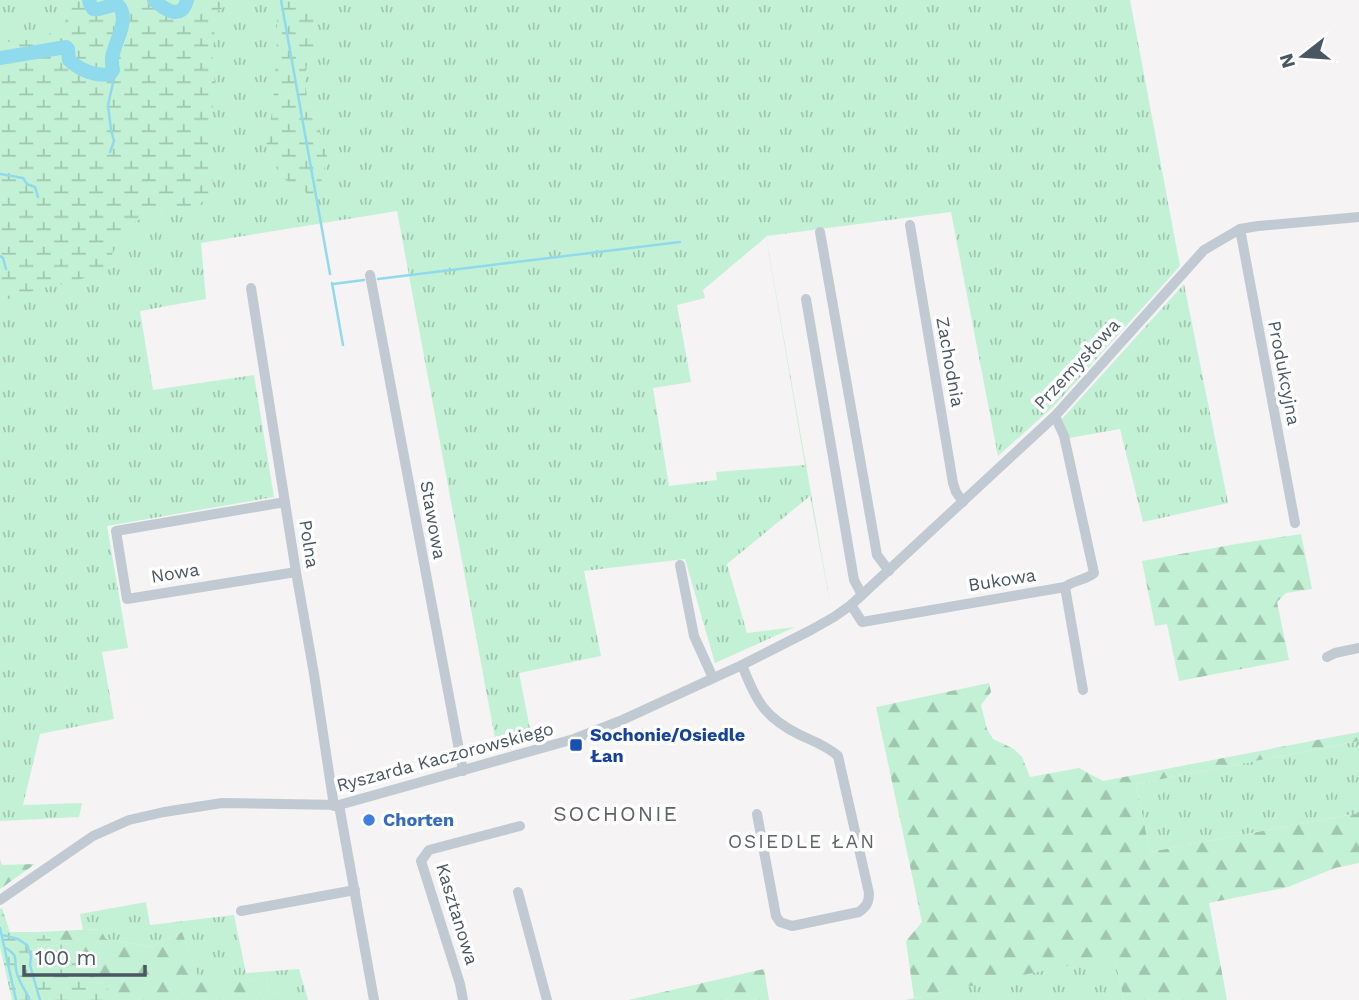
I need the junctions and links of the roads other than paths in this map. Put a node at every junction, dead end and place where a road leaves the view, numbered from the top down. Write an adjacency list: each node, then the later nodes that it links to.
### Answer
1 (1359, 217): 3 (street, Przemysłowa)
2 (910, 225): 10 (street, Zachodnia)
3 (1240, 229): 8 (street, Przemysłowa); 11 (street, Produkcyjna)
4 (820, 232): 13 (street)
5 (370, 275): 23 (street, Stawowa)
6 (251, 288): 9 (street, Polna)
7 (806, 299): 16 (street)
8 (1055, 416): 10 (street, Przemysłowa); 15 (street)
9 (285, 502): 14 (street, Polna); 14 (street, Nowa)
10 (963, 502): 13 (street, Przemysłowa)
11 (1295, 523)
12 (680, 565): 21 (street)
13 (889, 571): 16 (street, Przemysłowa)
14 (296, 572): 24 (street, Polna)
15 (1065, 587): 17 (street, Bukowa); 22 (street)
16 (862, 595): 17 (street, Przemysłowa)
17 (851, 605): 20 (street, Ryszarda Kaczorowskiego)
18 (1359, 648): 19 (street)
19 (1327, 657)
20 (742, 665): 21 (street, Ryszarda Kaczorowskiego); 25 (street)
21 (713, 678): 23 (street, Ryszarda Kaczorowskiego)
22 (1083, 690)
23 (463, 771): 24 (street, Ryszarda Kaczorowskiego)
24 (336, 806): 27 (street, Polna); 29 (street, Ryszarda Kaczorowskiego)
25 (757, 814)
26 (520, 826): 32 (street, Kasztanowa)
27 (355, 890): 30 (street); 31 (street, Polna)
28 (518, 892): 33 (street)
29 (0, 900)
30 (241, 911)
31 (374, 1000)
32 (463, 1000)
33 (547, 1000)

